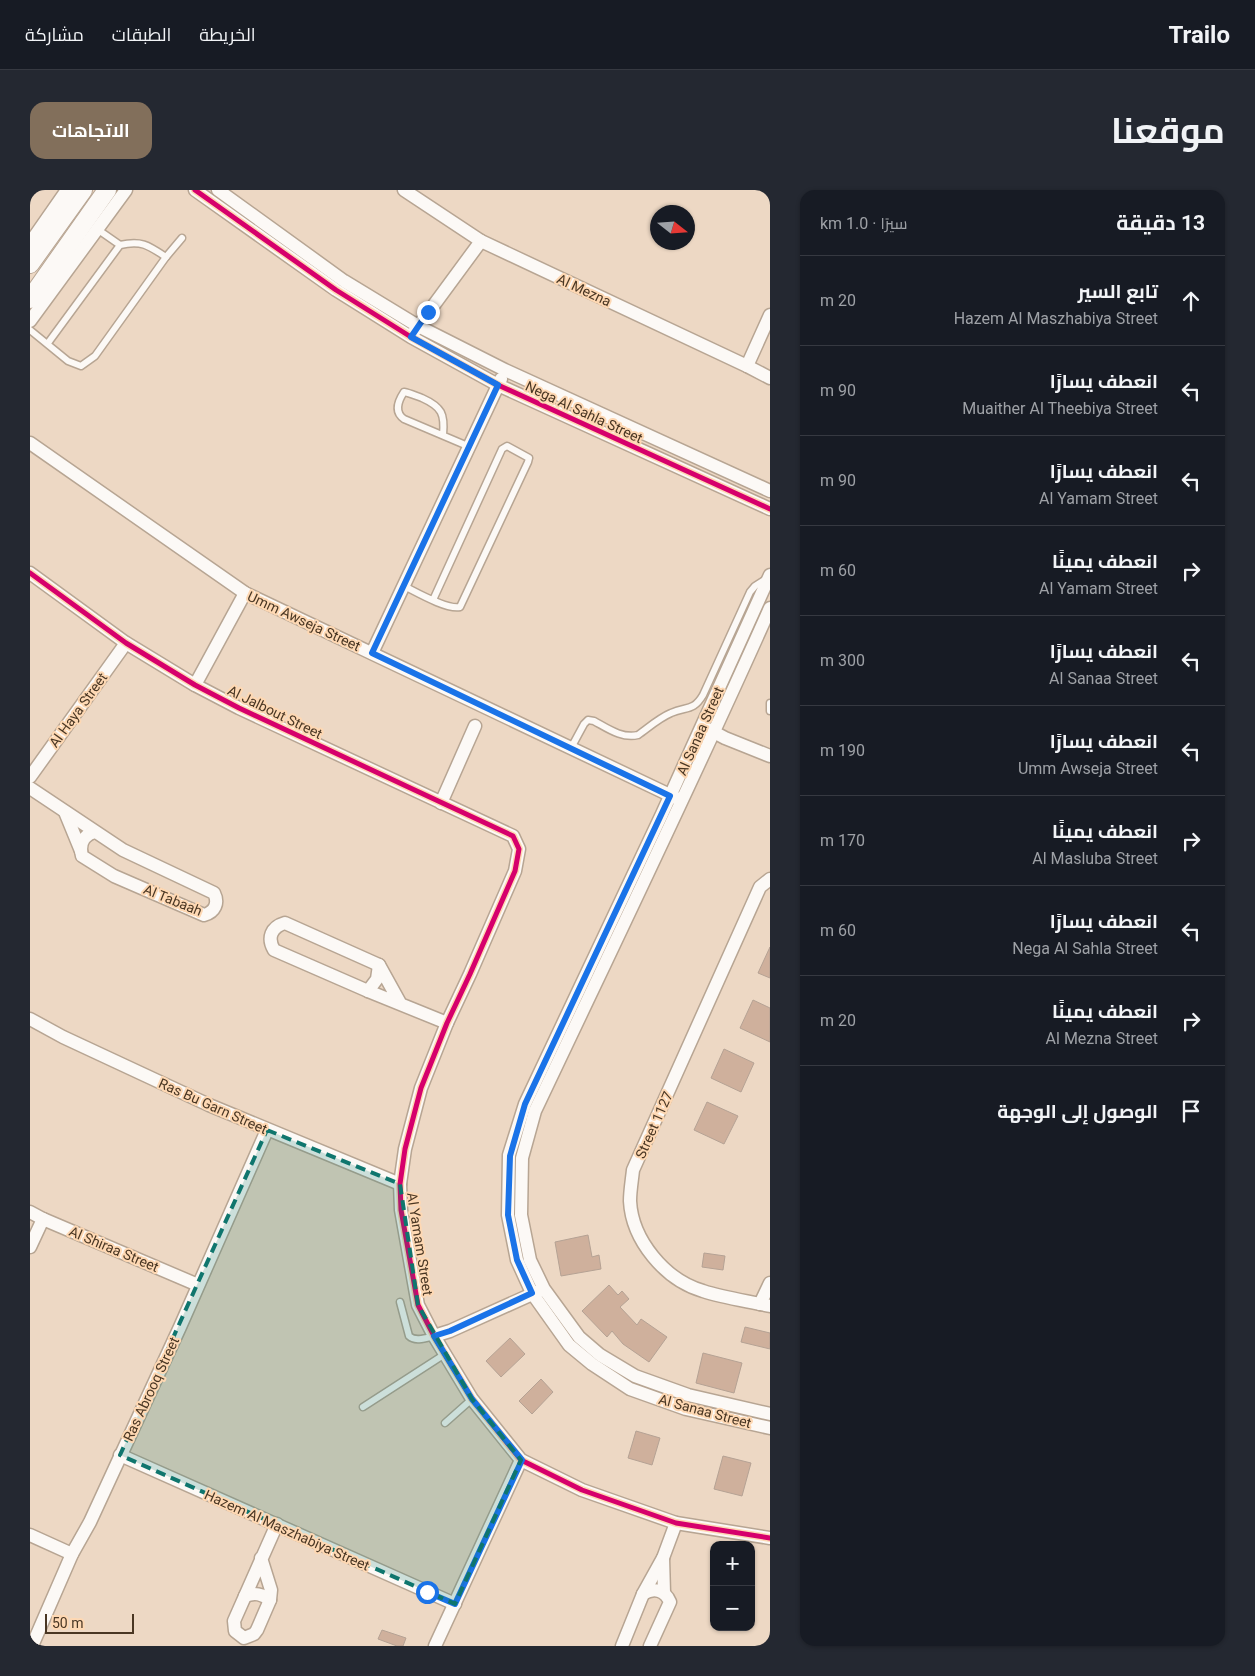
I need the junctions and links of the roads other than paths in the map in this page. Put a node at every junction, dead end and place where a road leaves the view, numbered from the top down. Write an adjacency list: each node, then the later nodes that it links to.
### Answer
1 (68, 190): 9 (street)
2 (83, 190): 8 (main road)
3 (107, 190): 11 (main road)
4 (124, 190): 10 (street); 11 (main road)
5 (195, 190): 22 (street, Nega Al Sahla Street)
6 (218, 190): 22 (street, Nega Al Sahla Street)
7 (404, 190): 13 (street, Al Mezna)
8 (65, 215): 9 (main road); 17 (main road)
9 (43, 224): 14 (street)
10 (97, 229): 15 (lane); 20 (street)
11 (78, 230): 18 (main road)
12 (182, 238): 16 (lane)
13 (481, 241): 22 (street); 24 (street, Al Mezna)
14 (30, 243)
15 (120, 245): 16 (lane); 23 (lane)
16 (166, 257): 23 (lane)
17 (30, 264)
18 (30, 299)
19 (770, 315): 24 (street)
20 (30, 321)
21 (30, 330): 23 (lane)
22 (414, 331): 25 (street, Nega Al Sahla Street); 27 (street, Nega Al Sahla Street)
23 (48, 343)
24 (747, 366): 26 (street, Al Mezna)
25 (506, 370): 27 (street); 31 (street, Nega Al Sahla Street)
26 (770, 378)
27 (498, 385): 30 (street); 32 (street, Nega Al Sahla Street)
28 (442, 435): 28 (lane); 30 (lane)
29 (30, 442): 36 (street, Umm Awseja Street)
30 (470, 447): 35 (street)
31 (770, 491)
32 (770, 509)
33 (30, 573): 39 (street, Al Jalbout Street)
34 (770, 576): 45 (street, Al Sanaa Street); 47 (lane)
35 (404, 586): 37 (lane); 40 (street)
36 (245, 593): 40 (street, Umm Awseja Street); 41 (street)
37 (433, 600): 37 (lane)
38 (770, 608): 46 (street, Al Sanaa Street)
39 (126, 643): 41 (street, Al Jalbout Street); 49 (street, Al Haya Street)
40 (372, 653): 47 (street, Umm Awseja Street)
41 (195, 685): 52 (street, Al Jalbout Street)
42 (770, 703): 43 (lane)
43 (770, 711)
44 (475, 726): 52 (street)
45 (703, 726): 46 (street); 51 (street, Al Sanaa Street)
46 (715, 732): 48 (street); 51 (street, Al Sanaa Street)
47 (572, 748): 51 (street, Umm Awseja Street)
48 (770, 756)
49 (30, 777)
50 (30, 788): 53 (street, Al Tabaah)
51 (676, 798): 70 (street, Al Sanaa Street)
52 (441, 803): 55 (street, Al Jalbout Street)
53 (65, 812): 54 (street, Al Tabaah); 56 (street, Al Tabaah)
54 (95, 832): 56 (street); 56 (street, Al Tabaah)
55 (519, 849): 62 (street, Al Yamam Street)
56 (80, 851)
57 (770, 879): 72 (street, Street 1127)
58 (379, 965): 59 (street); 59 (street); 60 (street)
59 (368, 991): 60 (street)
60 (400, 1003): 62 (street)
61 (30, 1019): 63 (street, Ras Bu Garn Street)
62 (447, 1023): 64 (street, Al Yamam Street)
63 (267, 1130): 64 (street, Ras Bu Garn Street); 69 (street, Ras Abrooq Street)
64 (400, 1184): 73 (street, Al Yamam Street)
65 (30, 1212): 66 (street, Al Shiraa Street)
66 (43, 1220): 67 (street); 69 (street, Al Shiraa Street)
67 (30, 1247)
68 (770, 1283): 72 (street)
69 (198, 1285): 80 (street, Ras Abrooq Street)
70 (538, 1291): 73 (street); 77 (street, Al Sanaa Street); 79 (street, Al Sanaa Street)
71 (400, 1302): 73 (lane)
72 (765, 1305)
73 (434, 1336): 74 (street, Al Yamam Street)
74 (445, 1354): 75 (street, Al Yamam Street); 76 (lane)
75 (472, 1399): 78 (lane); 81 (street, Al Yamam Street)
76 (363, 1407)
77 (770, 1414)
78 (445, 1424)
79 (770, 1428)
80 (120, 1455): 83 (street, Hazem Al Maszhabiya Street); 86 (street, Ras Abrooq Street)
81 (522, 1460): 82 (street, Al Yamam Street); 93 (street)
82 (676, 1523): 85 (street, Al Yamam Street); 88 (street)
83 (277, 1524): 87 (street); 93 (street, Hazem Al Maszhabiya Street)
84 (30, 1536): 86 (street)
85 (770, 1538)
86 (72, 1554): 94 (street, Ras Abrooq Street)
87 (261, 1558): 91 (street); 92 (street)
88 (663, 1558): 89 (street); 90 (street)
89 (664, 1593): 90 (street); 97 (street)
90 (643, 1594): 96 (street)
91 (245, 1596): 92 (street); 92 (street)
92 (270, 1600)
93 (455, 1604): 95 (street)
94 (32, 1646)
95 (435, 1646)
96 (622, 1646)
97 (650, 1646)

